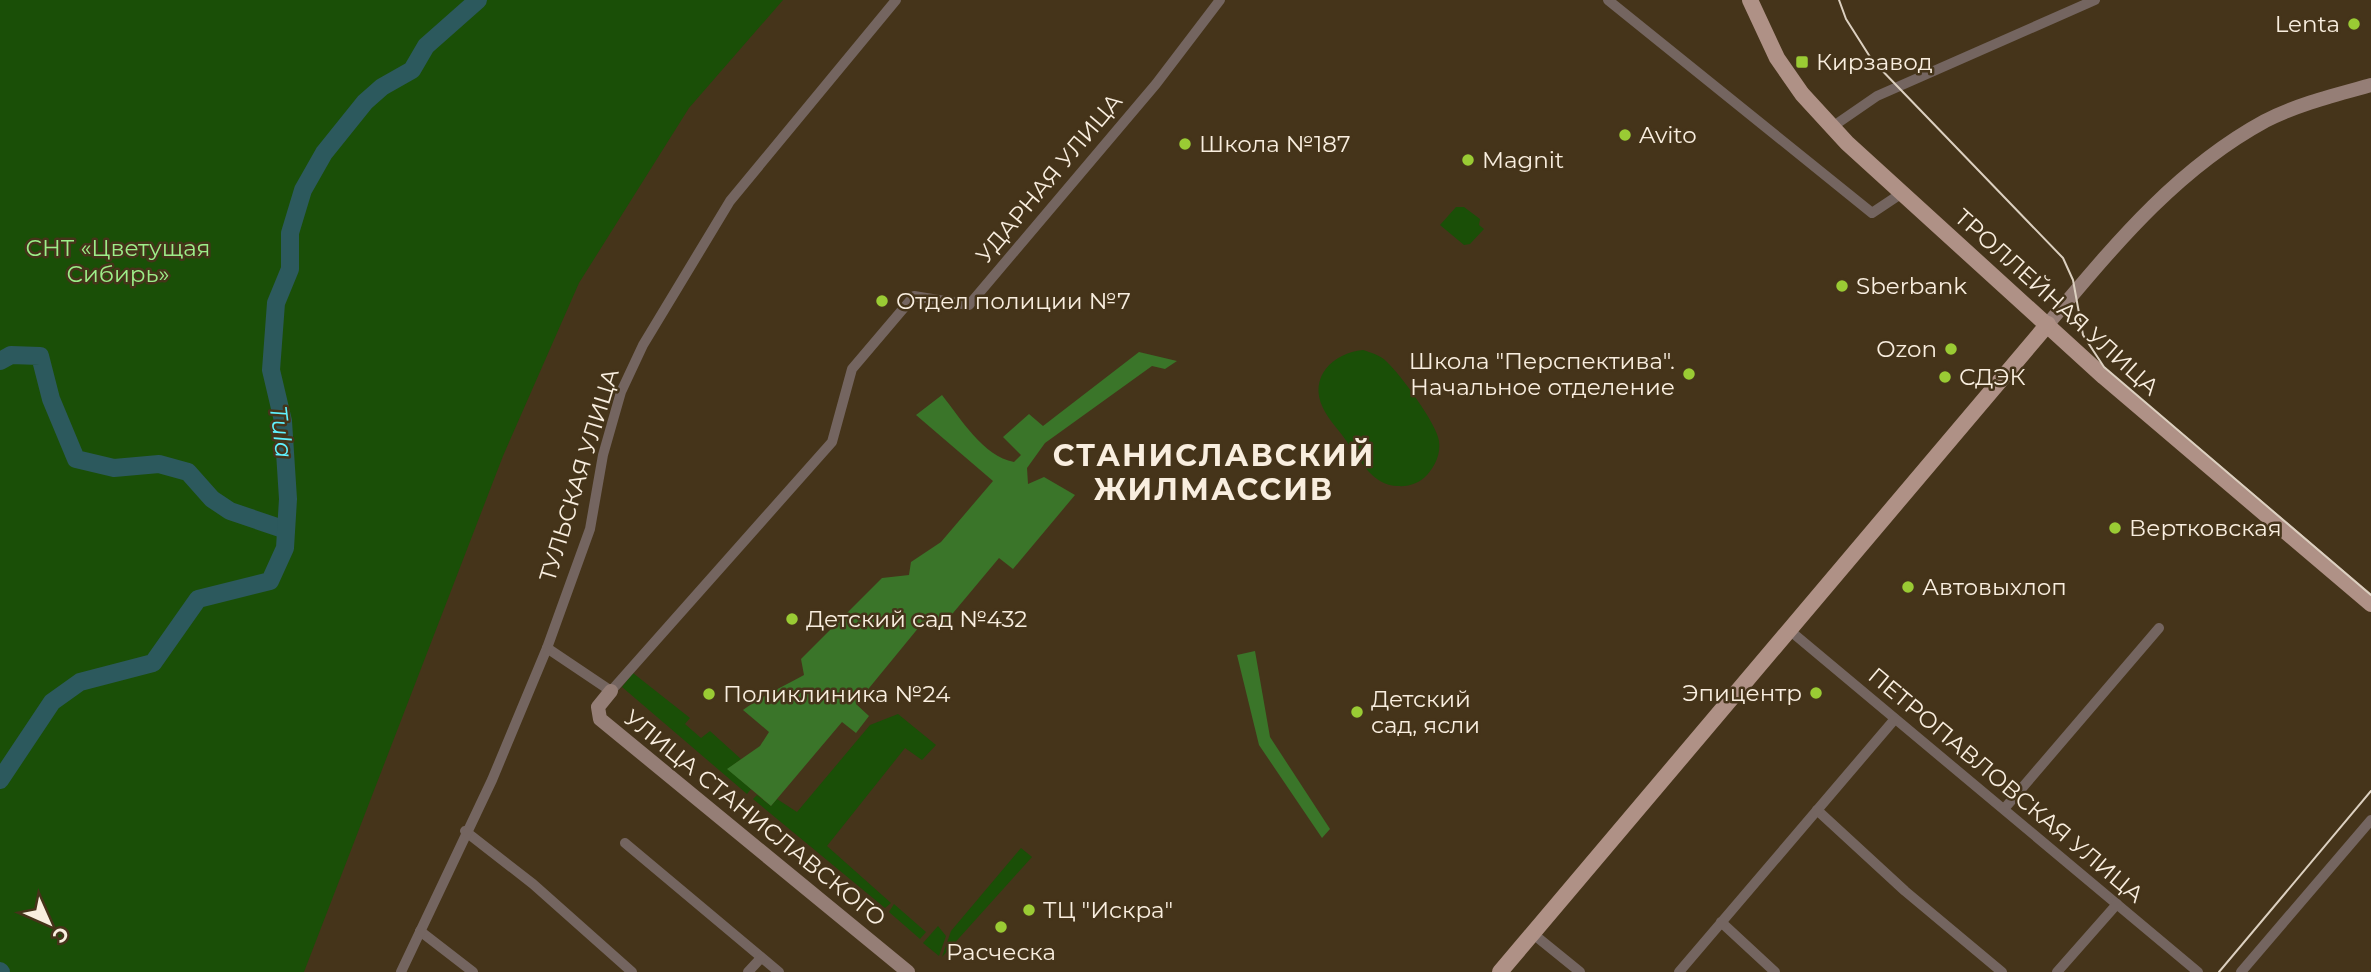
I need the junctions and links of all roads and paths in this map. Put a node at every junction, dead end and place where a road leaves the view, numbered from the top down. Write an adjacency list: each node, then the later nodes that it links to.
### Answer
1 (896, 0): 13 (street, ТУЛЬСКАЯ УЛИЦА)
2 (1220, 0): 14 (street, УДАРНАЯ УЛИЦА)
3 (1608, 0): 8 (street)
4 (1750, 0): 7 (main road, ТРОЛЛЕЙНАЯ УЛИЦА)
5 (2095, 0): 7 (street)
6 (2371, 85): 9 (street)
7 (1832, 127): 8 (main road, ТРОЛЛЕЙНАЯ УЛИЦА)
8 (1902, 193): 9 (main road, ТРОЛЛЕЙНАЯ УЛИЦА)
9 (2048, 324): 10 (main road, ТРОЛЛЕЙНАЯ УЛИЦА); 12 (main road)
10 (2371, 604)
11 (2160, 628): 16 (street)
12 (1788, 629): 15 (street, ПЕТРОПАВЛОВСКАЯ УЛИЦА); 24 (main road)
13 (547, 648): 14 (street); 19 (street, ТУЛЬСКАЯ УЛИЦА)
14 (611, 691): 31 (street, УЛИЦА СТАНИСЛАВСКОГО)
15 (1894, 720): 16 (street, ПЕТРОПАВЛОВСКАЯ УЛИЦА); 17 (street)
16 (2004, 809): 21 (street, ПЕТРОПАВЛОВСКАЯ УЛИЦА)
17 (1817, 810): 22 (street); 36 (street)
18 (2371, 820): 39 (street)
19 (465, 831): 23 (street, ТУЛЬСКАЯ УЛИЦА); 28 (street)
20 (625, 843): 25 (street)
21 (2116, 904): 37 (street); 38 (street, ПЕТРОПАВЛОВСКАЯ УЛИЦА)
22 (1721, 922): 34 (street); 35 (street)
23 (420, 931): 26 (street, ТУЛЬСКАЯ УЛИЦА); 27 (street)
24 (1532, 933): 32 (main road); 33 (street)
25 (761, 958): 29 (street); 30 (street)
26 (401, 972)
27 (473, 972)
28 (632, 972)
29 (748, 972)
30 (779, 972)
31 (908, 972)
32 (1500, 972)
33 (1580, 972)
34 (1679, 972)
35 (1775, 972)
36 (2002, 972)
37 (2057, 972)
38 (2198, 972)
39 (2241, 972)

